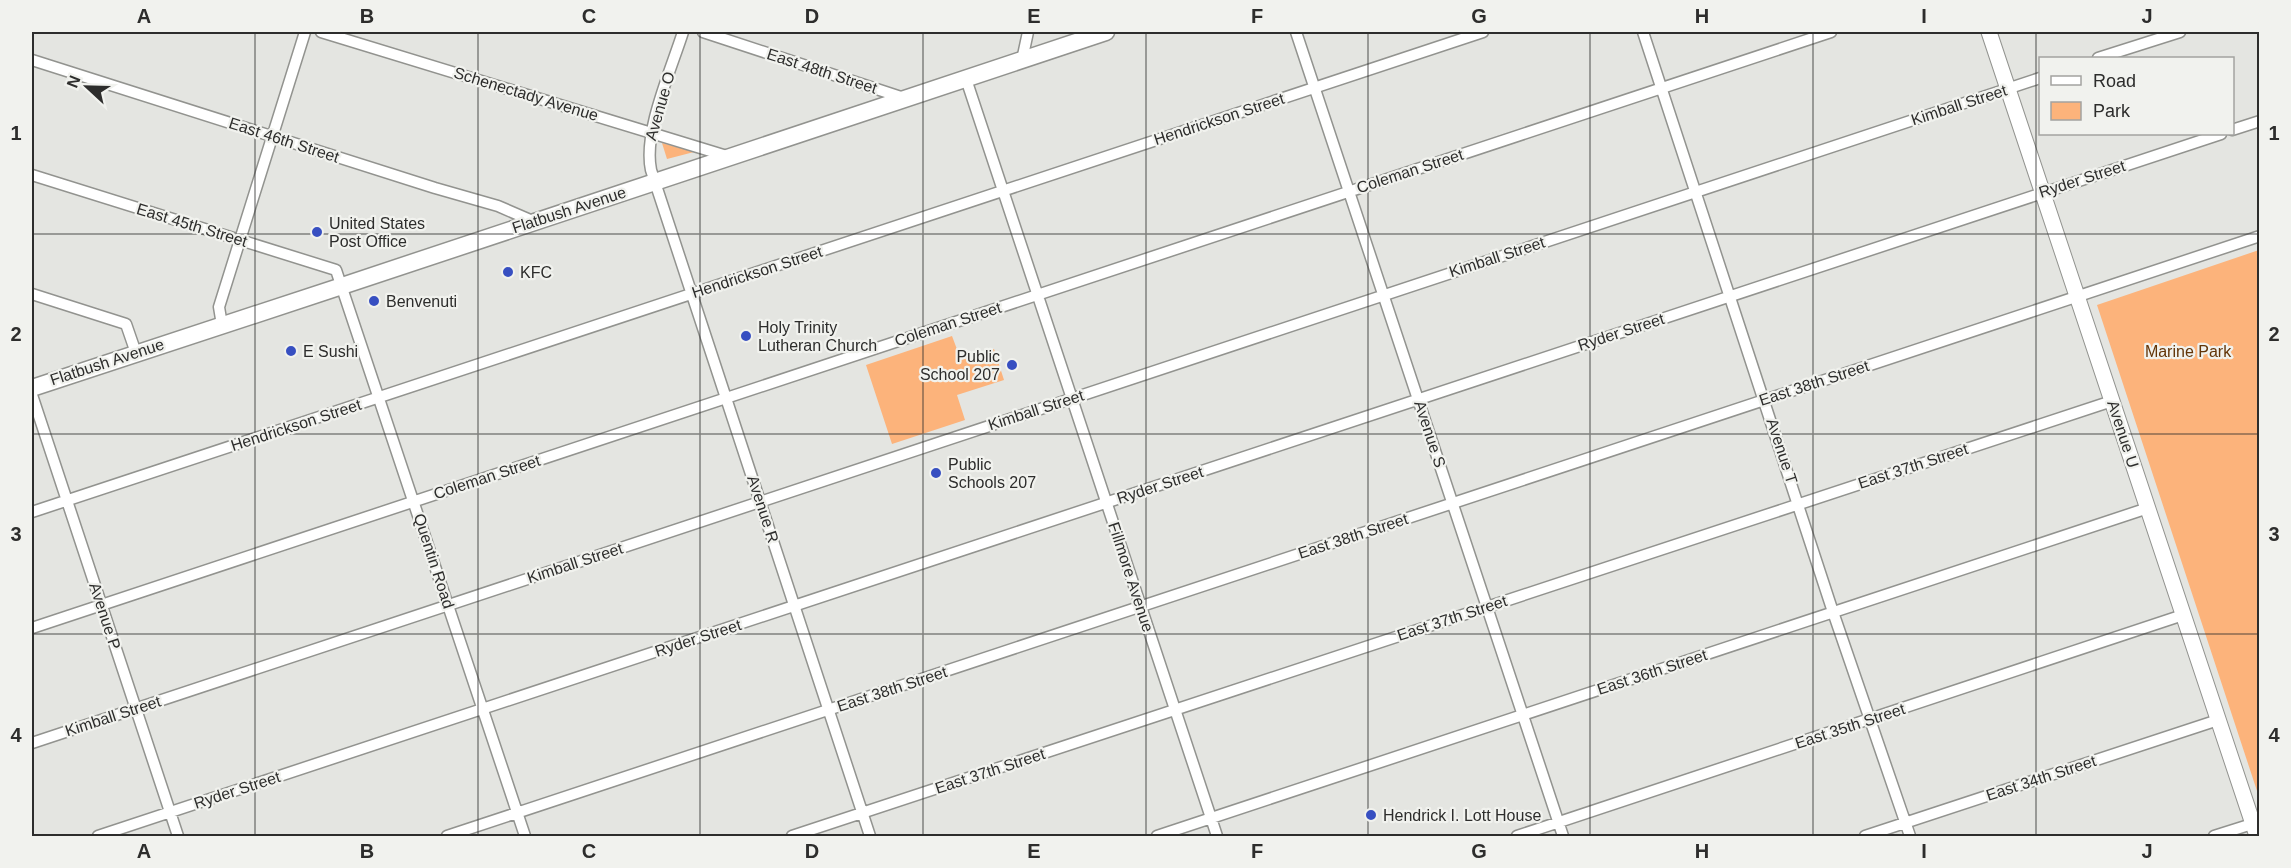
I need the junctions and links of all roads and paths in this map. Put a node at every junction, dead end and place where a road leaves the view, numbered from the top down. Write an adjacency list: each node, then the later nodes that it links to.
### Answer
1 (305, 32): 27 (street)
2 (321, 32): 25 (street, Schenectady Avenue)
3 (683, 32): 25 (street, Avenue O)
4 (703, 32): 22 (street, East 48th Street)
5 (1028, 32): 16 (street)
6 (1074, 32): 13 (street)
7 (1296, 32): 19 (street, Avenue S)
8 (1483, 32): 19 (street, Hendrickson Street)
9 (1643, 32): 20 (street, Avenue T)
10 (1831, 32): 20 (street, Coleman Street)
11 (1989, 32): 21 (main road, Avenue U)
12 (2180, 32): 14 (street)
13 (1098, 34): 16 (main road, Flatbush Avenue)
14 (2101, 57)
15 (32, 60): 27 (street, East 46th Street)
16 (1022, 60): 18 (main road, Flatbush Avenue)
17 (2039, 78): 21 (street, Kimball Street)
18 (966, 79): 22 (main road, Flatbush Avenue); 31 (street, Fillmore Avenue)
19 (1315, 87): 31 (street, Hendrickson Street); 32 (street, Avenue S)
20 (1662, 87): 32 (street, Coleman Street); 33 (street, Avenue T)
21 (2008, 88): 33 (street, Kimball Street); 34 (main road, Avenue U)
22 (908, 99): 28 (main road, Flatbush Avenue)
23 (2259, 121): 24 (street)
24 (2234, 129)
25 (651, 132): 28 (street, Schenectady Avenue); 30 (street, Avenue O)
26 (2218, 135): 34 (street, Ryder Street)
27 (273, 136): 35 (street, East 46th Street); 37 (street)
28 (731, 157): 30 (main road, Flatbush Avenue)
29 (32, 175): 37 (street, East 45th Street)
30 (655, 182): 35 (main road, Flatbush Avenue); 40 (street, Avenue R)
31 (1003, 190): 40 (street, Hendrickson Street); 41 (street, Fillmore Avenue)
32 (1350, 191): 41 (street, Coleman Street); 42 (street, Avenue S)
33 (1696, 191): 42 (street, Kimball Street); 43 (street, Avenue T)
34 (2043, 192): 43 (street, Ryder Street); 44 (main road, Avenue U)
35 (535, 222): 38 (main road, Flatbush Avenue)
36 (2259, 236): 44 (street, East 38th Street)
37 (240, 240): 38 (street, East 45th Street); 45 (street)
38 (342, 286): 45 (main road, Flatbush Avenue); 49 (street, Quentin Road)
39 (32, 294): 46 (street)
40 (691, 294): 49 (street, Hendrickson Street); 50 (street, Avenue R)
41 (1038, 294): 50 (street, Coleman Street); 51 (street, Fillmore Avenue)
42 (1384, 295): 51 (street, Kimball Street); 52 (street, Avenue S)
43 (1730, 295): 52 (street, Ryder Street); 53 (street, Avenue T)
44 (2078, 297): 53 (street, East 38th Street); 54 (main road, Avenue U)
45 (222, 325): 46 (main road, Flatbush Avenue)
46 (136, 353): 47 (main road, Flatbush Avenue)
47 (32, 388)
48 (32, 394): 55 (street, Avenue P)
49 (380, 397): 55 (street, Hendrickson Street); 56 (street, Quentin Road)
50 (726, 398): 56 (street, Coleman Street); 57 (street, Avenue R)
51 (1072, 398): 57 (street, Kimball Street); 58 (street, Fillmore Avenue)
52 (1418, 399): 58 (street, Ryder Street); 59 (street, Avenue S)
53 (1765, 399): 59 (street, East 38th Street); 60 (street, Avenue T)
54 (2112, 401): 60 (street, East 37th Street); 61 (main road, Avenue U)
55 (66, 500): 62 (street, Hendrickson Street); 63 (street, Avenue P)
56 (414, 501): 63 (street, Coleman Street); 64 (street, Quentin Road)
57 (760, 502): 64 (street, Kimball Street); 65 (street, Avenue R)
58 (1106, 502): 65 (street, Ryder Street); 66 (street, Fillmore Avenue)
59 (1453, 502): 66 (street, East 38th Street); 67 (street, Avenue S)
60 (1799, 503): 67 (street, East 37th Street); 68 (street, Avenue T)
61 (2148, 508): 68 (street, East 36th Street); 69 (main road, Avenue U)
62 (32, 512)
63 (101, 605): 70 (street, Coleman Street); 71 (street, Avenue P)
64 (448, 605): 71 (street, Kimball Street); 72 (street, Quentin Road)
65 (795, 606): 72 (street, Ryder Street); 73 (street, Avenue R)
66 (1141, 606): 73 (street, East 38th Street); 74 (street, Fillmore Avenue)
67 (1487, 606): 74 (street, East 37th Street); 75 (street, Avenue S)
68 (1833, 612): 75 (street, East 36th Street); 76 (street, Avenue T)
69 (2183, 615): 76 (street, East 35th Street); 77 (main road, Avenue U)
70 (32, 628)
71 (135, 709): 78 (street, Kimball Street); 79 (street, Avenue P)
72 (483, 709): 79 (street, Ryder Street); 80 (street, Quentin Road)
73 (829, 710): 80 (street, East 38th Street); 81 (street, Avenue R)
74 (1176, 710): 81 (street, East 37th Street); 82 (street, Fillmore Avenue)
75 (1524, 715): 82 (street, East 36th Street); 83 (street, Avenue S)
76 (1871, 720): 83 (street, East 35th Street); 84 (street, Avenue T)
77 (2218, 720): 84 (street, East 34th Street); 85 (main road, Avenue U)
78 (32, 743)
79 (170, 813): 86 (street, Ryder Street); 87 (street, Avenue P)
80 (517, 813): 88 (street, East 38th Street); 89 (street, Quentin Road)
81 (862, 813): 90 (street, East 37th Street); 91 (street, Avenue R)
82 (1211, 818): 92 (street, East 36th Street); 93 (street, Fillmore Avenue)
83 (1559, 822): 94 (street, East 35th Street); 95 (street, Avenue S)
84 (1905, 823): 96 (street, East 34th Street); 97 (street, Avenue T)
85 (2254, 830): 98 (street)
86 (98, 837)
87 (178, 837)
88 (447, 837)
89 (525, 837)
90 (792, 837)
91 (870, 837)
92 (1156, 837)
93 (1217, 837)
94 (1517, 837)
95 (1563, 837)
96 (1864, 837)
97 (1910, 837)
98 (2214, 837)

